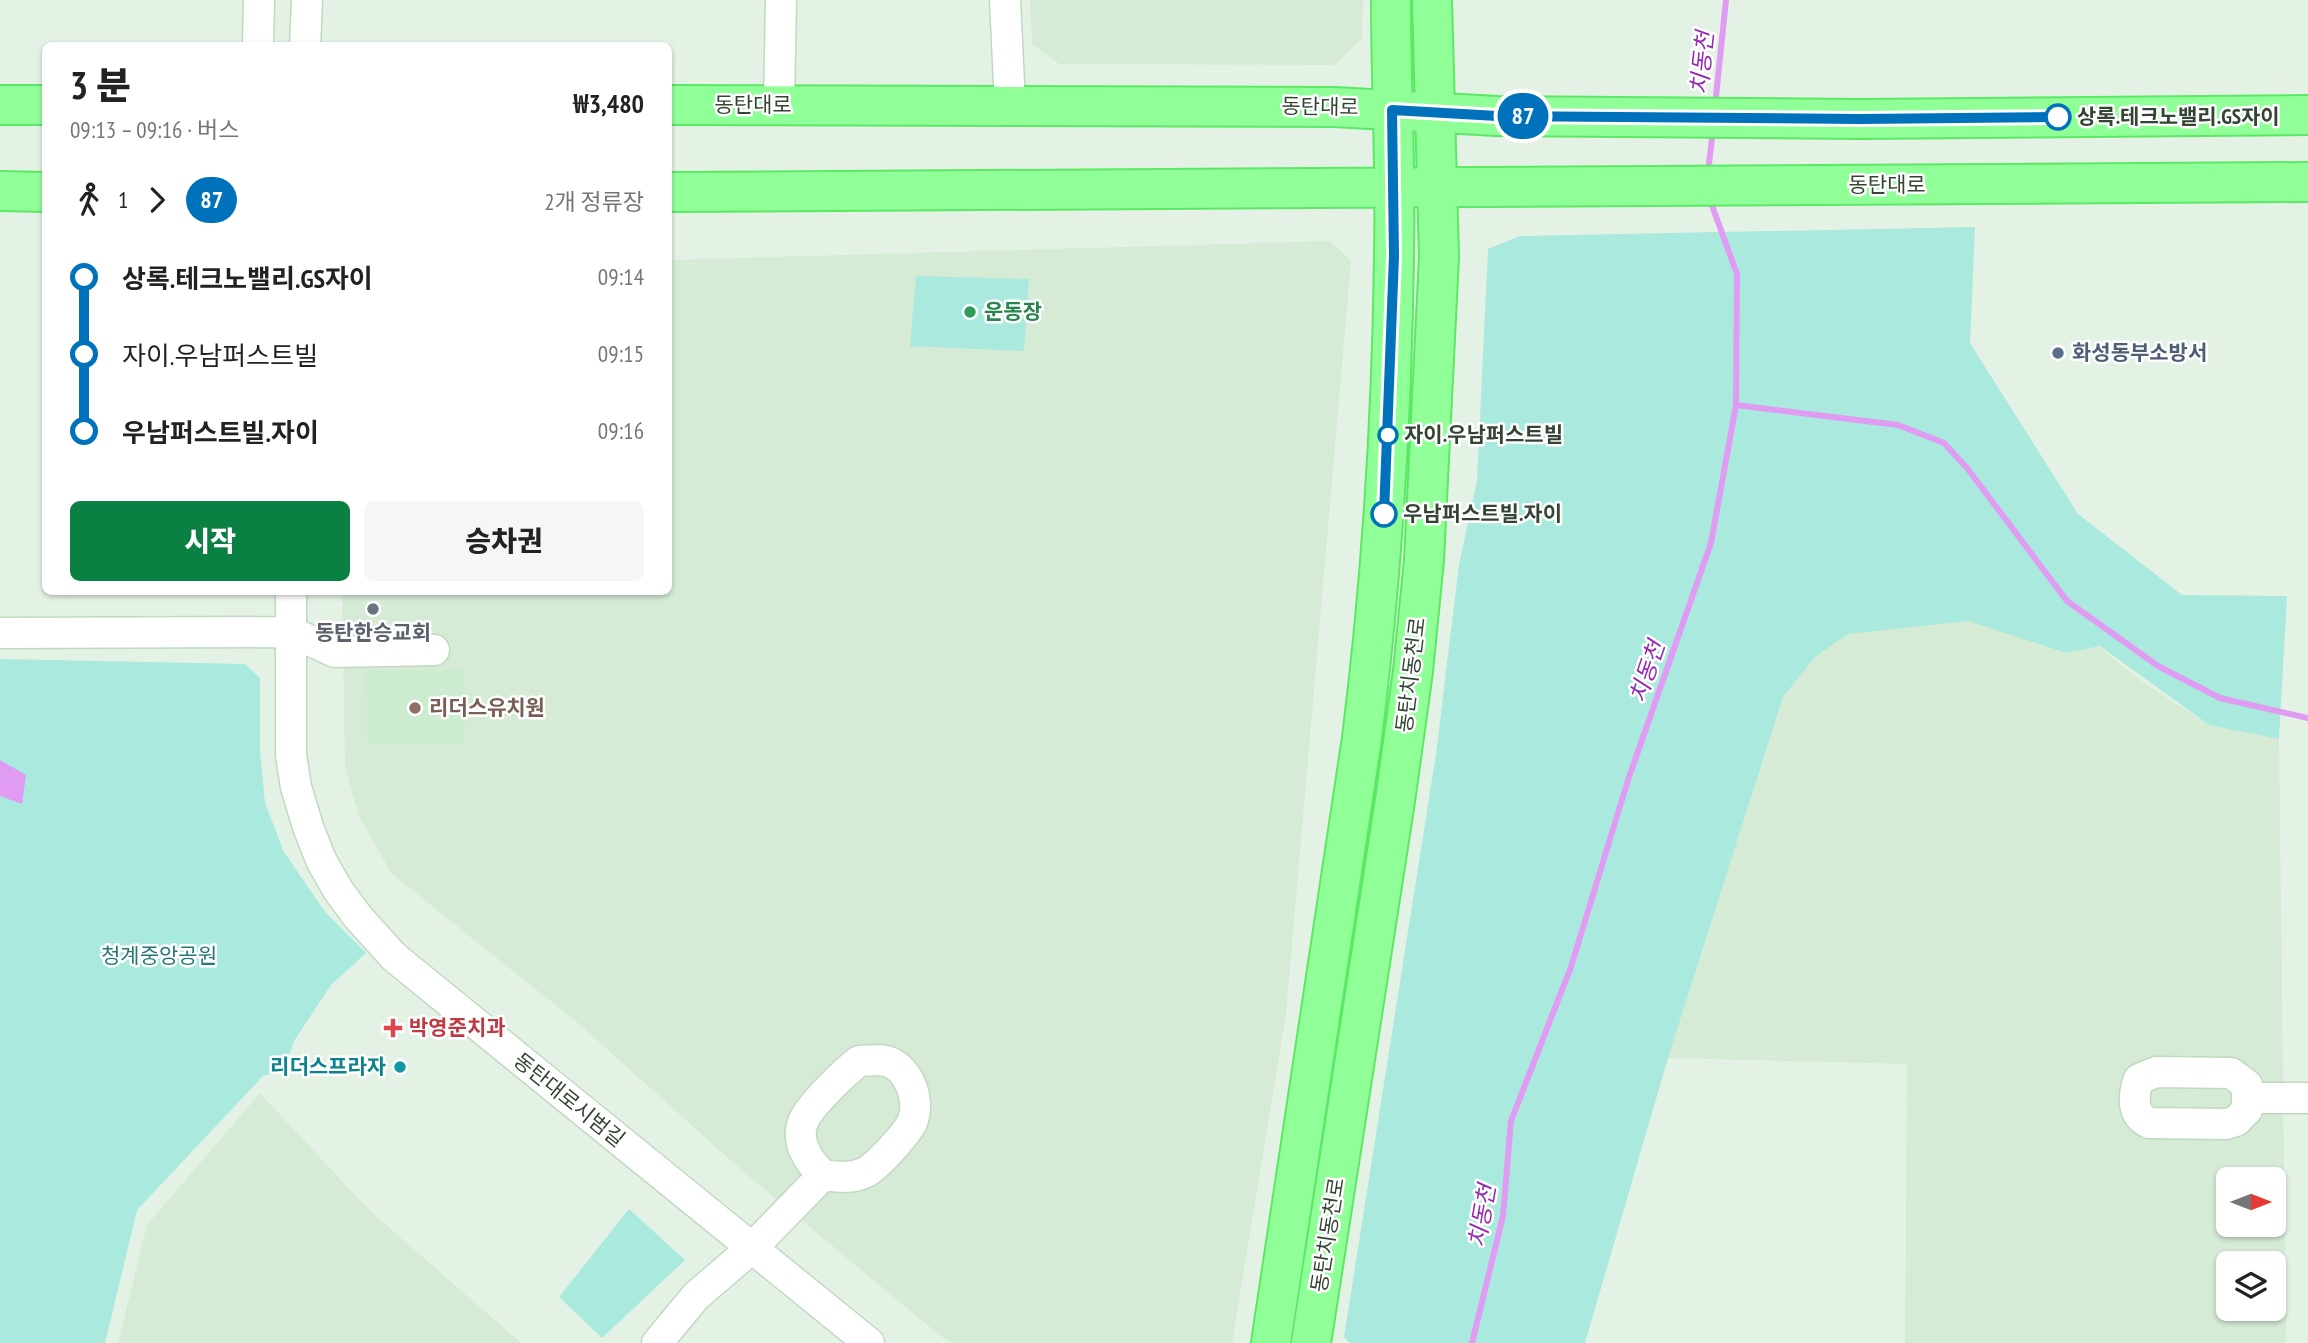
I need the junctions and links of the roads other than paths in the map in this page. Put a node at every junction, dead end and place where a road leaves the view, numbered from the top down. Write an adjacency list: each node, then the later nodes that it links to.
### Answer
1 (259, 0): 7 (street)
2 (307, 0): 8 (street)
3 (781, 0): 12 (street)
4 (1005, 0): 13 (street)
5 (1391, 0): 14 (main road, 동탄치동천로)
6 (1432, 0): 15 (main road, 동탄치동천로)
7 (258, 42)
8 (305, 42)
9 (0, 105): 10 (main road)
10 (42, 105)
11 (672, 105): 12 (main road, 동탄대로)
12 (779, 105): 13 (main road, 동탄대로)
13 (1010, 105): 14 (main road, 동탄대로)
14 (1392, 110): 15 (main road, 동탄대로); 19 (main road, 동탄치동천로)
15 (1434, 112): 16 (main road, 동탄대로); 18 (main road, 동탄치동천로)
16 (2308, 114)
17 (2308, 183): 18 (main road, 동탄대로)
18 (1437, 187): 19 (main road, 동탄대로); 34 (main road, 동탄치동천로)
19 (1394, 188): 22 (main road, 동탄대로); 33 (main road, 동탄치동천로)
20 (0, 191): 21 (main road)
21 (42, 192)
22 (672, 192)
23 (290, 595): 24 (street, 동탄대로시범길)
24 (290, 632): 25 (street); 26 (street); 30 (street, 동탄대로시범길)
25 (0, 633)
26 (434, 650)
27 (2247, 1098): 28 (street)
28 (2308, 1098)
29 (823, 1175): 30 (street)
30 (752, 1248): 31 (street); 32 (street, 동탄대로시범길)
31 (657, 1343)
32 (869, 1343)
33 (1271, 1343)
34 (1311, 1343)

